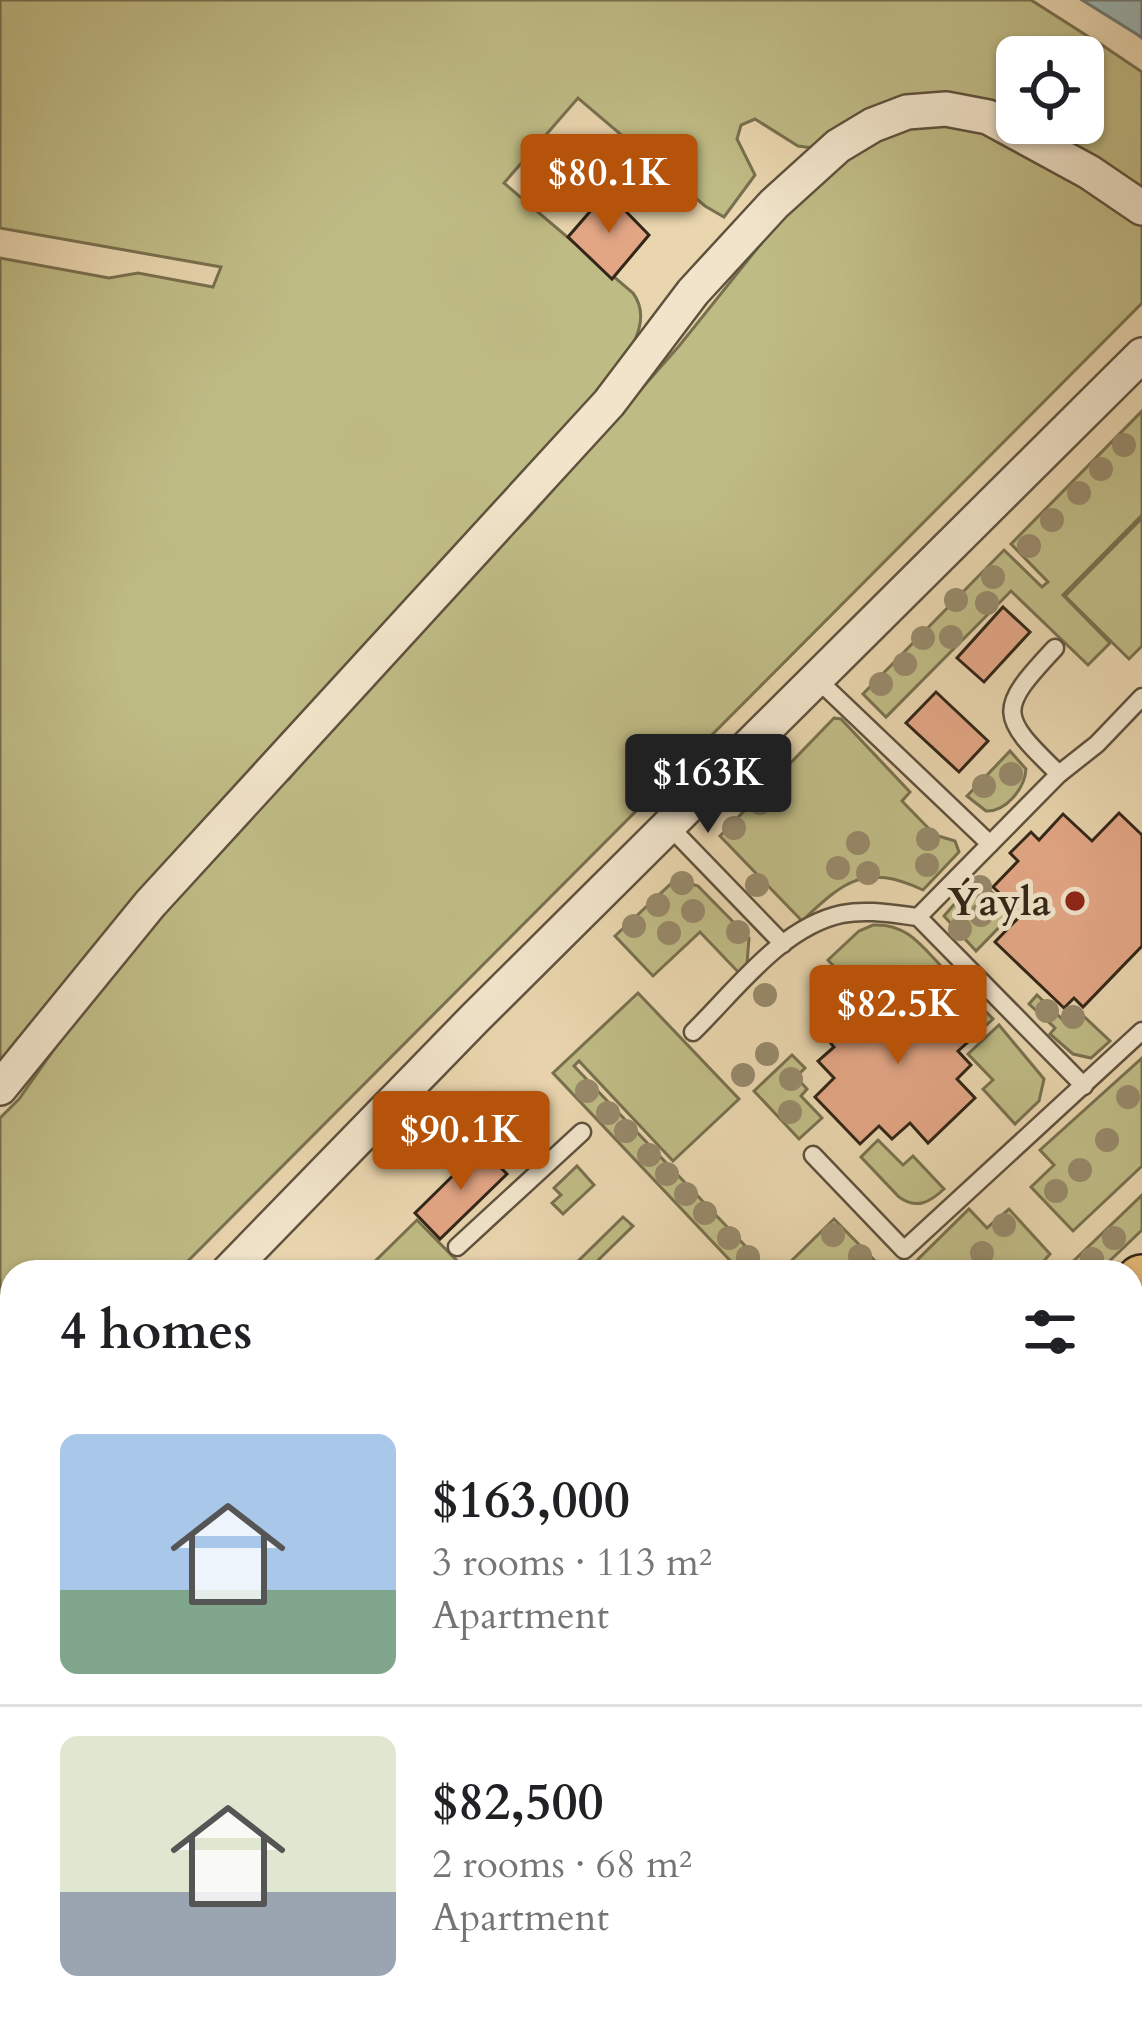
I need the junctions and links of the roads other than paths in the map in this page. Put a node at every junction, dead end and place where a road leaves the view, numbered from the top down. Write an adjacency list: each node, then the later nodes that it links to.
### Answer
1 (1142, 208): 14 (street)
2 (1142, 355): 4 (street)
3 (1055, 648): 6 (lane)
4 (817, 679): 7 (street); 8 (lane)
5 (1142, 697): 6 (lane)
6 (1059, 773): 8 (lane)
7 (669, 826): 10 (lane); 18 (street)
8 (990, 844): 9 (lane)
9 (918, 916): 10 (lane); 13 (lane)
10 (783, 944): 12 (lane)
11 (1142, 1031): 13 (lane)
12 (693, 1032)
13 (1084, 1086): 16 (lane)
14 (0, 1088)
15 (582, 1132): 17 (lane)
16 (813, 1155)
17 (457, 1247)
18 (239, 1260)

